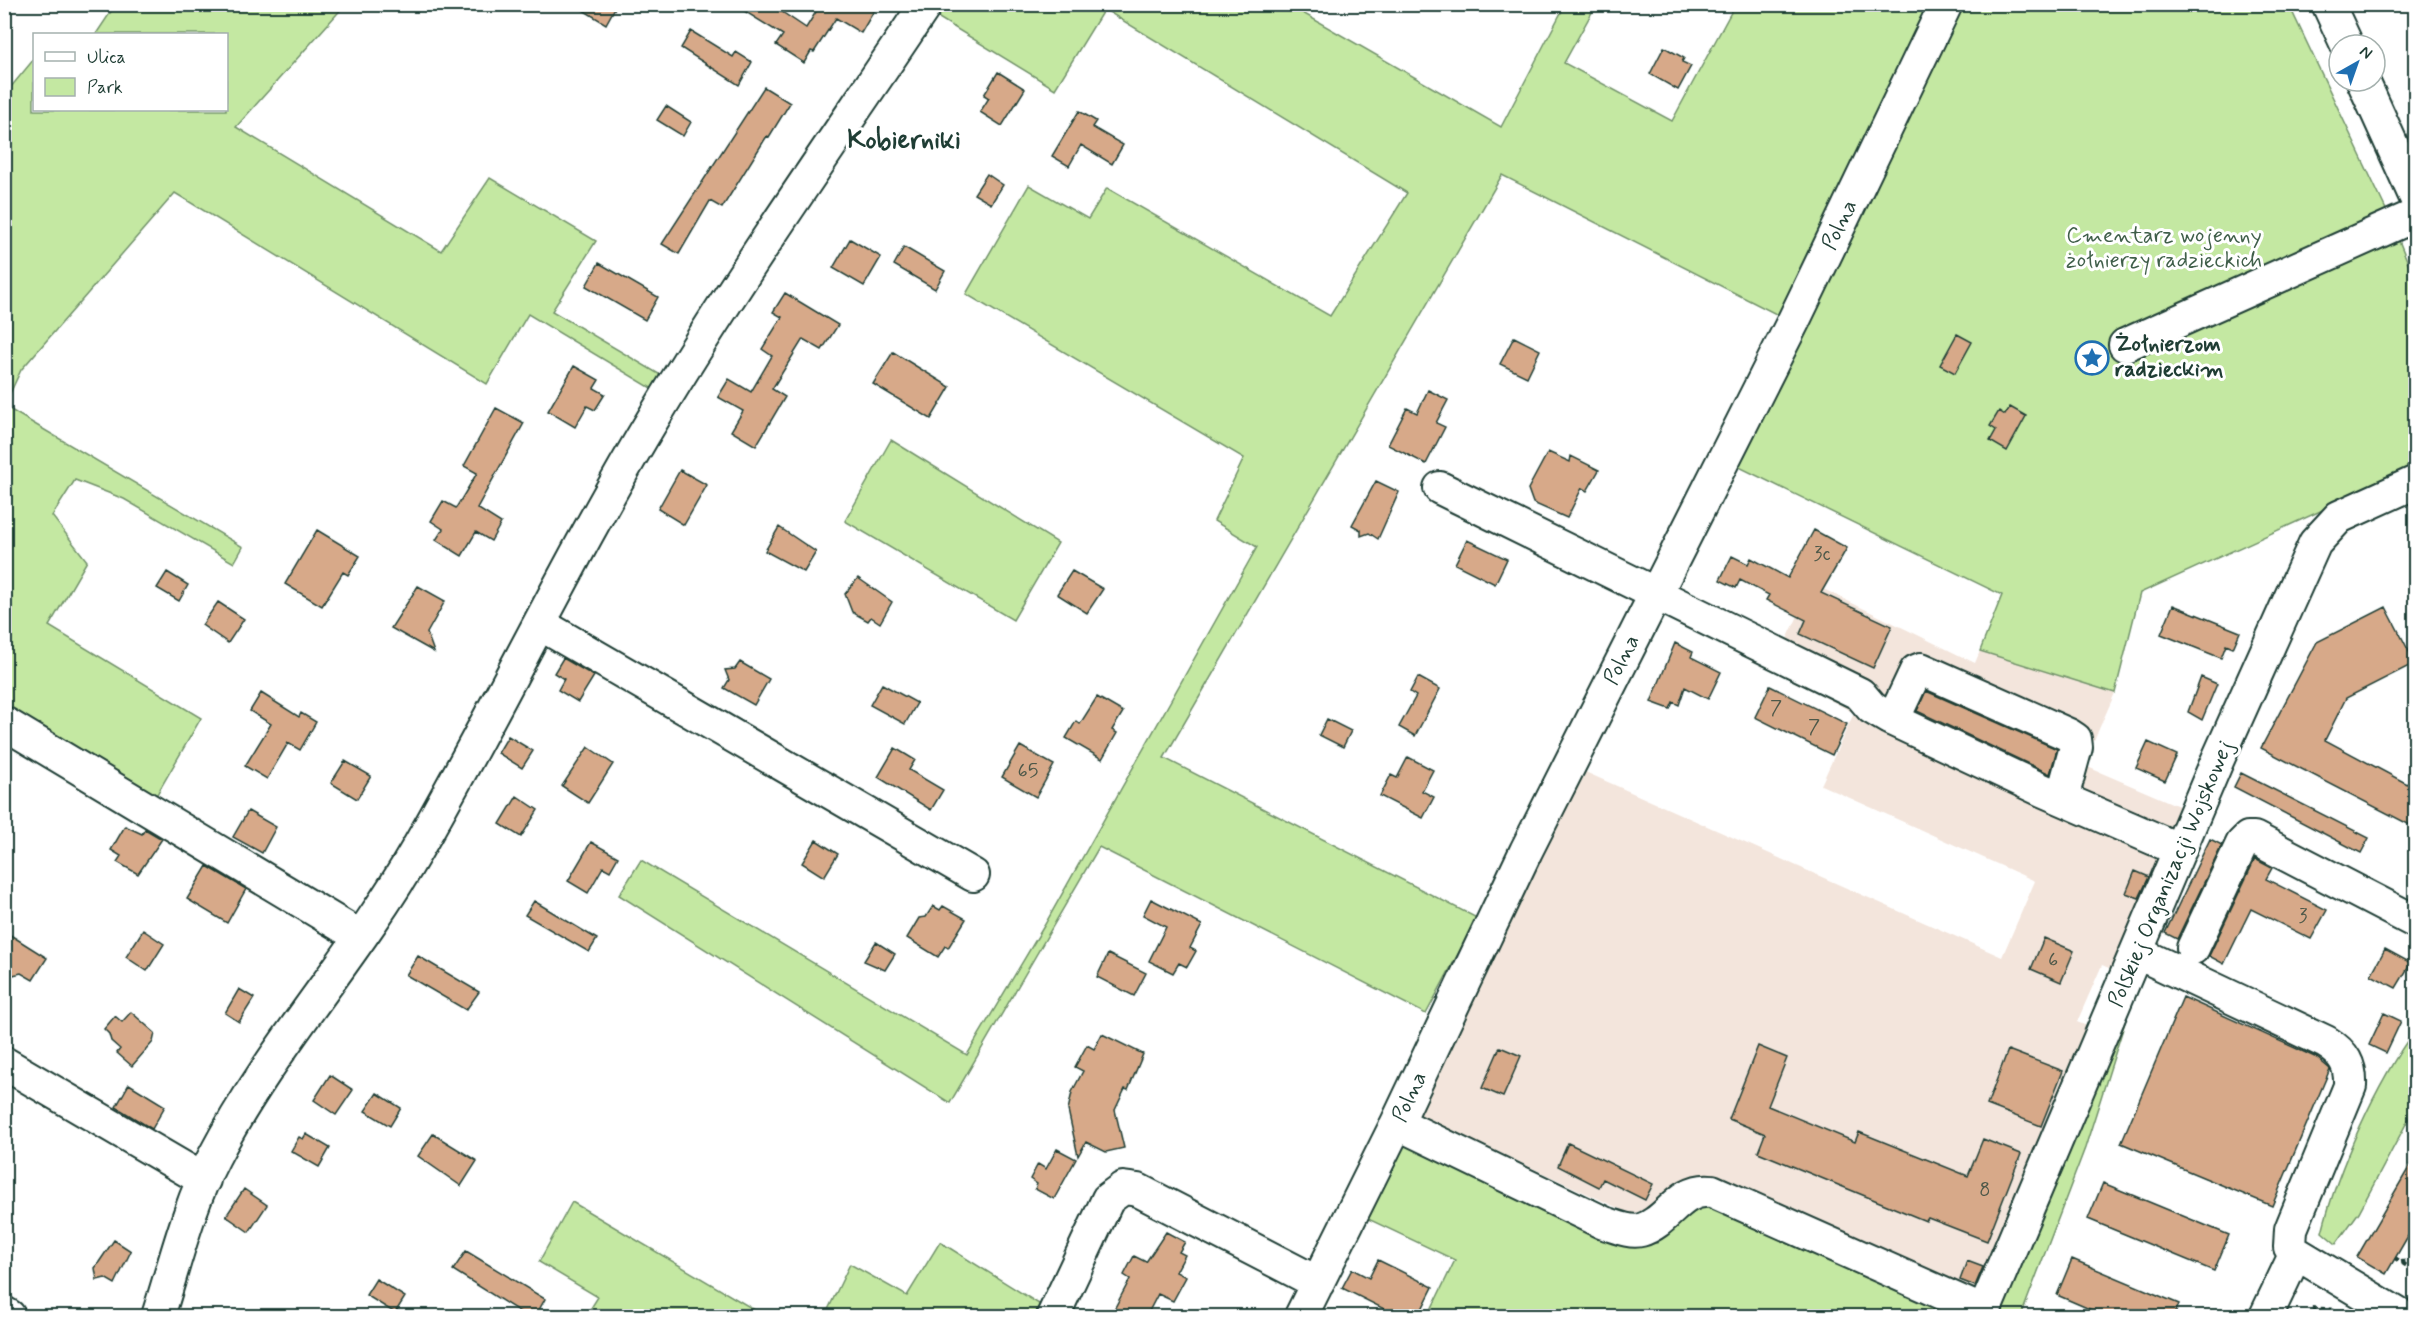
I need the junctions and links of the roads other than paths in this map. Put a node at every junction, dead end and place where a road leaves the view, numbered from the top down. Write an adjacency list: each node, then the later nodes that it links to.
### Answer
1 (926, 4): 12 (street)
2 (1946, 4): 11 (street, Polna)
3 (2328, 4): 4 (street)
4 (2341, 33)
5 (2368, 93): 6 (street)
6 (2415, 198)
7 (2415, 215): 8 (street)
8 (2125, 345)
9 (2415, 482): 16 (street, Polskiej Organizacji Wojskowej)
10 (1440, 488): 11 (street)
11 (1655, 595): 13 (street); 23 (street, Polna)
12 (540, 624): 17 (street); 19 (street)
13 (1893, 720): 15 (street); 15 (street)
14 (4, 723): 19 (street)
15 (2062, 798): 16 (street)
16 (2180, 850): 21 (street, Polskiej Organizacji Wojskowej)
17 (973, 875)
18 (2415, 922): 20 (street)
19 (359, 936): 24 (street)
20 (2193, 948)
21 (2138, 953): 25 (street); 28 (street, Polskiej Organizacji Wojskowej)
22 (4, 1063): 24 (street)
23 (1397, 1123): 26 (street, Polna); 28 (street)
24 (204, 1180): 30 (street)
25 (2296, 1253): 33 (street); 34 (street)
26 (1318, 1283): 31 (street); 32 (street, Polna)
27 (4, 1313): 29 (street)
28 (1983, 1314)
29 (9, 1317)
30 (158, 1317)
31 (1053, 1317)
32 (1301, 1317)
33 (2266, 1317)
34 (2401, 1317)

